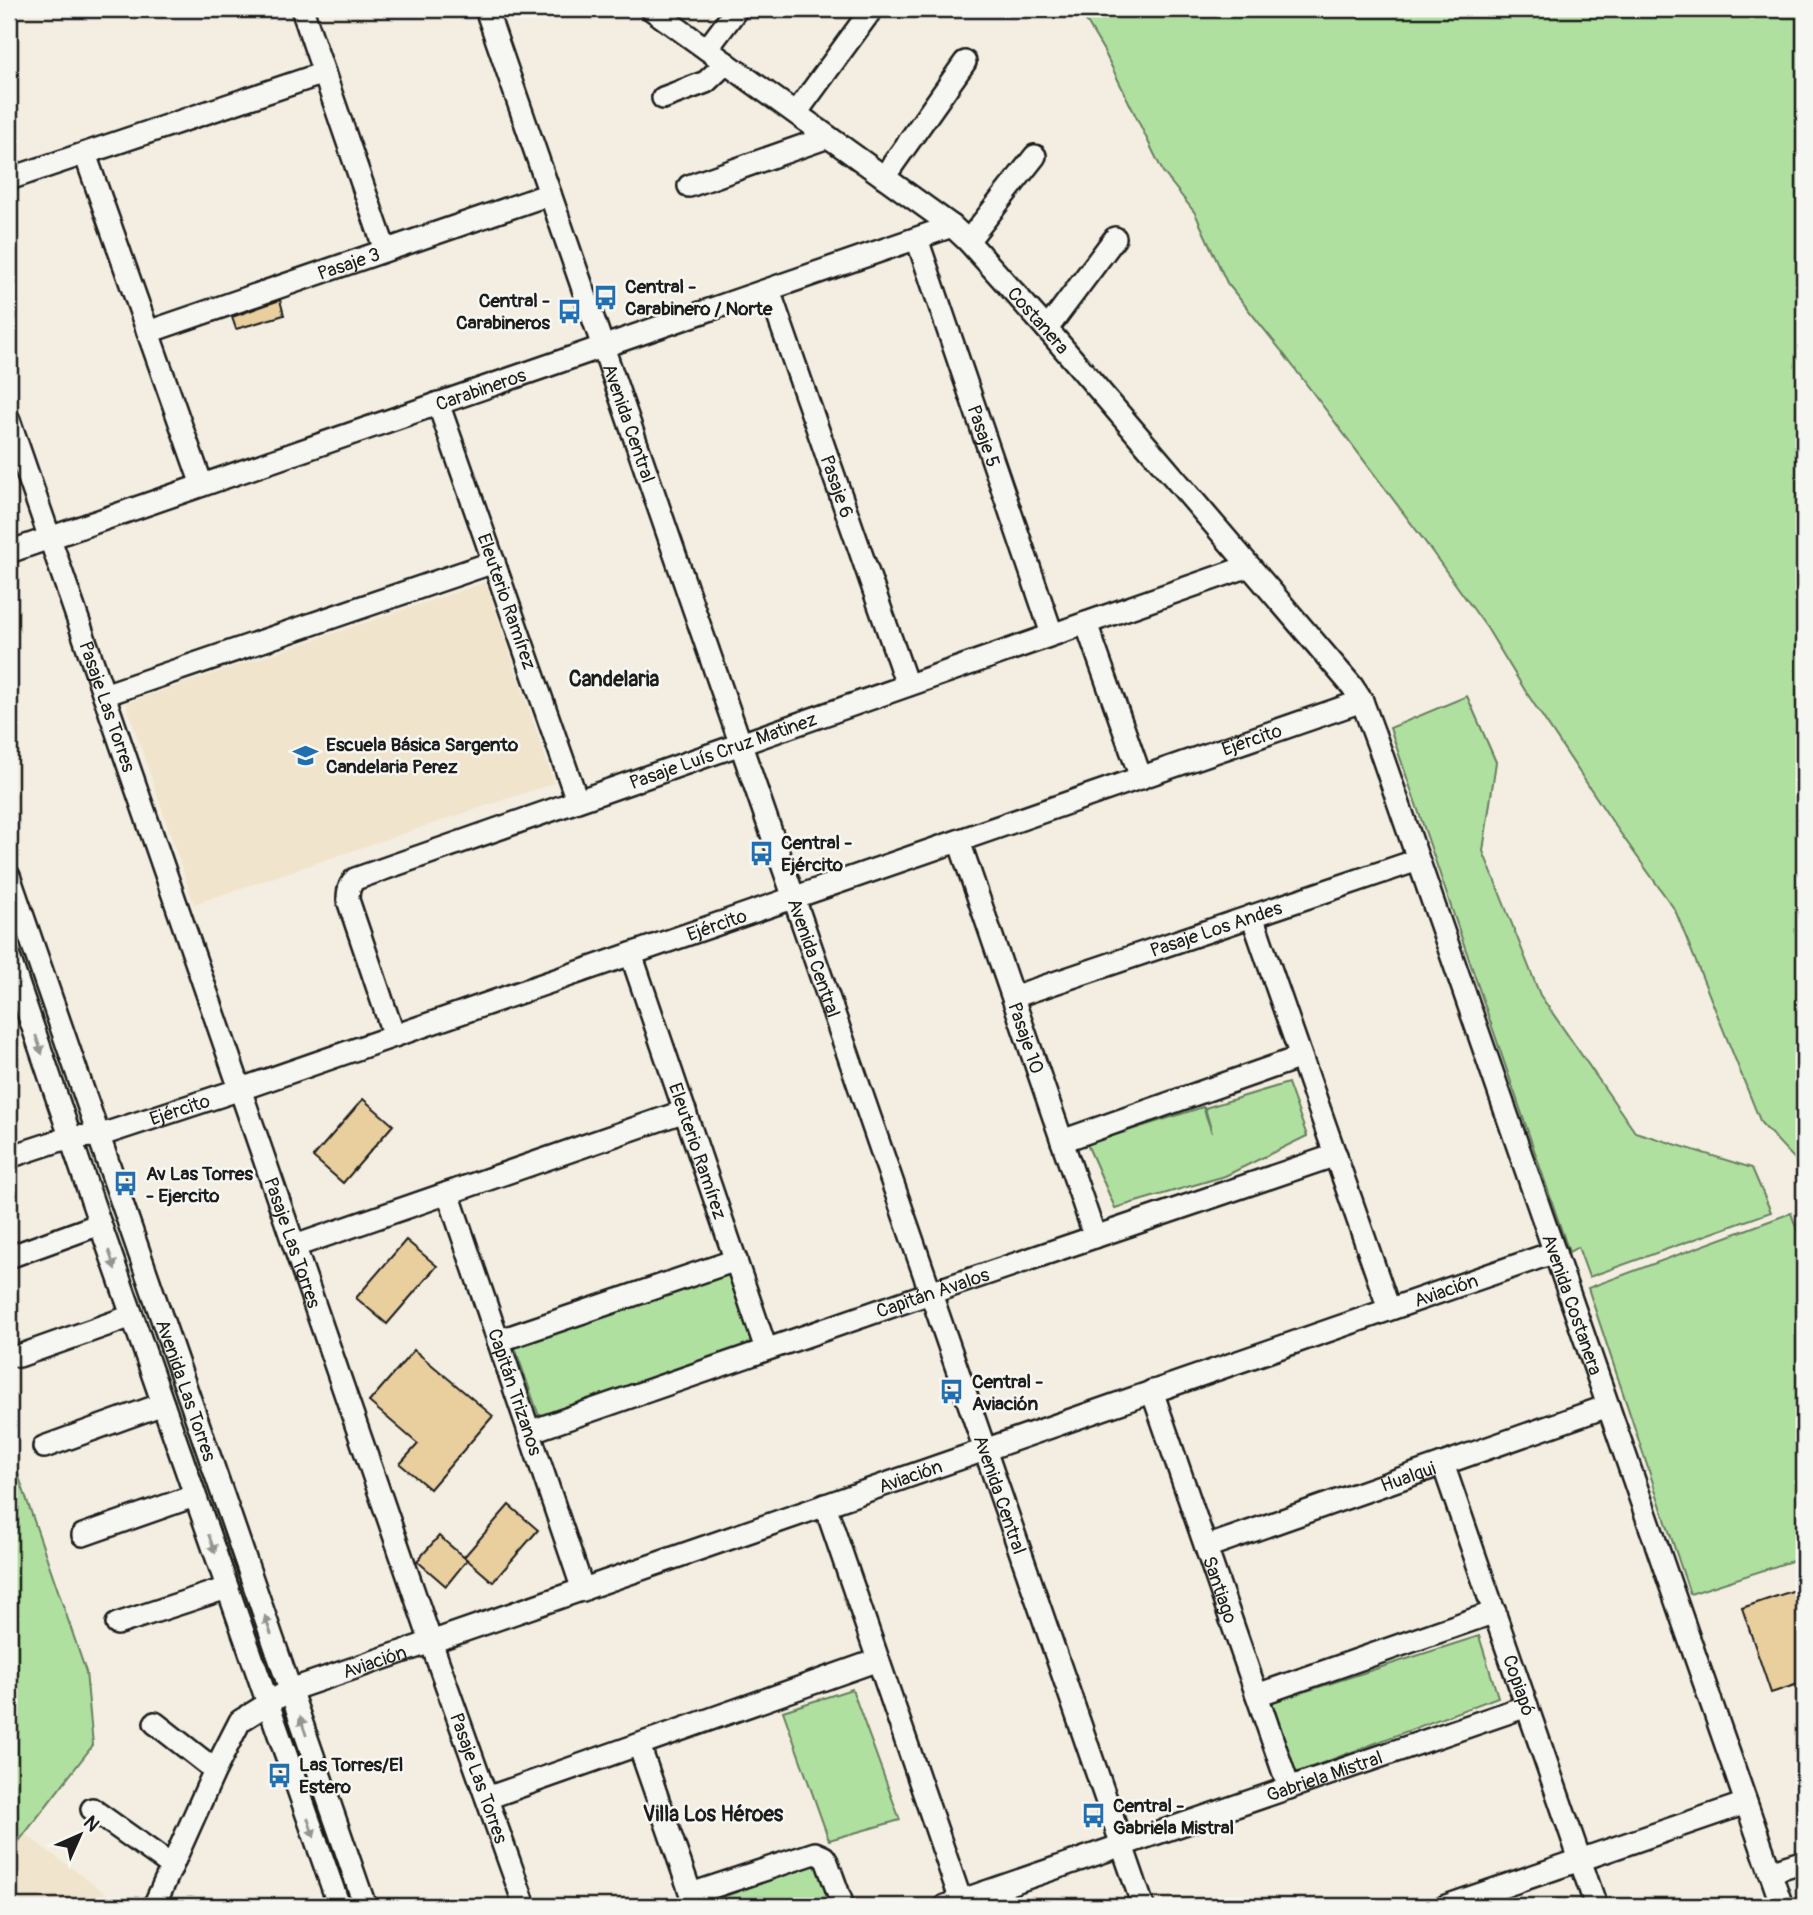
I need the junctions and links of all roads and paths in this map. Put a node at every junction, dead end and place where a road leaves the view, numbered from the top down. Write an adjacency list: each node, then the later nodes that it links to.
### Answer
1 (302, 9): 9 (street)
2 (486, 9): 18 (street, Avenida Central)
3 (651, 9): 6 (street, Costanera)
4 (737, 9): 6 (street)
5 (872, 9): 11 (street)
6 (707, 49): 8 (street, Costanera)
7 (965, 62): 15 (street)
8 (726, 63): 10 (street); 11 (street, Costanera)
9 (324, 73): 13 (street); 23 (street)
10 (663, 98)
11 (796, 114): 12 (street, Costanera)
12 (828, 137): 15 (street, Costanera); 17 (street)
13 (85, 153): 16 (street); 26 (street)
14 (1035, 156): 22 (street)
15 (884, 177): 19 (street, Costanera)
16 (9, 179)
17 (689, 186)
18 (550, 194): 23 (street, Pasaje 3); 27 (street, Avenida Central)
19 (952, 226): 21 (street, Carabineros); 22 (street, Costanera)
20 (1115, 238): 25 (street)
21 (917, 239): 24 (street, Carabineros); 36 (street, Pasaje 5)
22 (968, 241): 25 (street, Costanera)
23 (385, 250): 26 (street, Pasaje 3)
24 (769, 290): 27 (street, Carabineros); 37 (street, Pasaje 6)
25 (1047, 329): 34 (street, Costanera)
26 (148, 332): 30 (street)
27 (603, 347): 28 (street, Carabineros); 40 (street, Avenida Central)
28 (438, 403): 30 (street, Carabineros); 33 (street, Eleuterio Ramírez)
29 (9, 420): 31 (street, Pasaje Las Torres)
30 (202, 485): 31 (street, Carabineros)
31 (49, 538): 32 (street, Carabineros); 38 (street, Pasaje Las Torres)
32 (9, 552)
33 (494, 562): 38 (street); 42 (street, Eleuterio Ramírez)
34 (1249, 566): 35 (street, Pasaje Luís Cruz Matinez); 39 (street, Costanera)
35 (1086, 623): 36 (street, Pasaje Luís Cruz Matinez); 41 (street)
36 (1052, 634): 37 (street, Pasaje Luís Cruz Matinez)
37 (907, 685): 40 (street, Pasaje Luís Cruz Matinez)
38 (104, 695): 54 (street, Pasaje Las Torres)
39 (1362, 701): 41 (street, Ejército); 44 (street, Avenida Costanera)
40 (740, 743): 42 (street, Pasaje Luís Cruz Matinez); 46 (street, Avenida Central)
41 (1141, 778): 43 (street, Ejército)
42 (577, 800): 52 (street, Pasaje Luís Cruz Matinez)
43 (959, 841): 46 (street, Ejército); 51 (street, Pasaje 10)
44 (1418, 860): 47 (street, Pasaje Los Andes); 65 (street, Avenida Costanera)
45 (9, 876): 56 (street, Avenida Las Torres)
46 (794, 898): 48 (street, Ejército); 68 (street, Avenida Central)
47 (1252, 916): 51 (street, Pasaje Los Andes); 53 (street)
48 (631, 954): 52 (street, Ejército); 55 (street, Eleuterio Ramírez)
49 (9, 957): 50 (street, Avenida Las Torres)
50 (15, 995): 57 (street, Avenida Las Torres, one-way to 57)
51 (1013, 997): 58 (street, Pasaje 10)
52 (394, 1036): 54 (street, Ejército)
53 (1301, 1057): 58 (street); 59 (street)
54 (241, 1089): 56 (street, Ejército); 64 (street, Pasaje Las Torres)
55 (684, 1111): 61 (street); 67 (street, Eleuterio Ramírez)
56 (98, 1136): 57 (street, Ejército); 91 (street, Avenida Las Torres, one-way to 56)
57 (70, 1137): 60 (street, Ejército); 62 (street, Avenida Las Torres)
58 (1062, 1141): 63 (street, Pasaje 10)
59 (1336, 1155): 63 (street, Capitán Ávalos); 69 (street)
60 (9, 1157)
61 (448, 1193): 64 (street); 71 (street, Capitán Trizanos)
62 (100, 1224): 66 (street); 70 (street, Avenida Las Torres, one-way to 70)
63 (1095, 1237): 68 (street, Capitán Ávalos)
64 (295, 1246): 89 (street, Pasaje Las Torres)
65 (1555, 1252): 69 (street, Aviación); 76 (street, Avenida Costanera)
66 (9, 1257)
67 (736, 1260): 71 (street); 72 (street, Eleuterio Ramírez)
68 (930, 1293): 72 (street, Capitán Ávalos); 79 (street, Avenida Central)
69 (1390, 1309): 74 (street, Aviación)
70 (132, 1316): 73 (street); 75 (street, Avenida Las Torres)
71 (498, 1341): 77 (street, Capitán Trizanos)
72 (766, 1349): 77 (street, Capitán Ávalos)
73 (19, 1356)
74 (1152, 1391): 79 (street, Aviación); 84 (street, Santiago)
75 (163, 1404): 78 (street); 81 (street, Avenida Las Torres)
76 (1608, 1406): 80 (street, Hualqui); 100 (street, Avenida Costanera)
77 (529, 1432): 86 (street, Capitán Trizanos)
78 (44, 1447)
79 (985, 1449): 82 (street, Aviación); 102 (street, Avenida Central)
80 (1443, 1464): 84 (street, Hualqui); 87 (street, Copiapó)
81 (194, 1496): 83 (street); 85 (street, Avenida Las Torres, one-way to 85)
82 (825, 1505): 86 (street, Aviación); 90 (street)
83 (83, 1535)
84 (1206, 1547): 92 (street, Santiago)
85 (227, 1588): 88 (street); 93 (street, Avenida Las Torres)
86 (583, 1590): 89 (street, Aviación)
87 (1495, 1612): 92 (street); 94 (street, Copiapó)
88 (117, 1624)
89 (431, 1642): 91 (street, Aviación); 99 (street, Pasaje Las Torres)
90 (878, 1660): 96 (street); 108 (street)
91 (290, 1690): 93 (street, Aviación); 111 (street, Avenida Las Torres, one-way to 91)
92 (1257, 1695): 98 (street, Santiago)
93 (268, 1704): 97 (street, Aviación); 110 (street, Avenida Las Torres, one-way to 110)
94 (1527, 1706): 98 (street, Gabriela Mistral); 103 (street, Copiapó)
95 (155, 1723): 97 (street)
96 (639, 1745): 99 (street); 107 (street)
97 (215, 1770): 105 (street, Aviación)
98 (1289, 1788): 102 (street, Gabriela Mistral)
99 (488, 1798): 112 (street, Pasaje Las Torres)
100 (1746, 1803): 103 (street); 106 (street, Avenida Costanera)
101 (92, 1809): 105 (street)
102 (1122, 1846): 108 (street, Gabriela Mistral); 114 (street, Avenida Central)
103 (1580, 1860): 115 (street); 116 (street, Copiapó)
104 (1804, 1861): 106 (street)
105 (172, 1866): 109 (street, Aviación)
106 (1770, 1872): 117 (street, Avenida Costanera)
107 (693, 1900): 113 (street)
108 (953, 1904)
109 (154, 1906)
110 (339, 1906)
111 (365, 1906)
112 (525, 1906)
113 (843, 1906)
114 (1143, 1906)
115 (1446, 1906)
116 (1596, 1906)
117 (1782, 1906)

